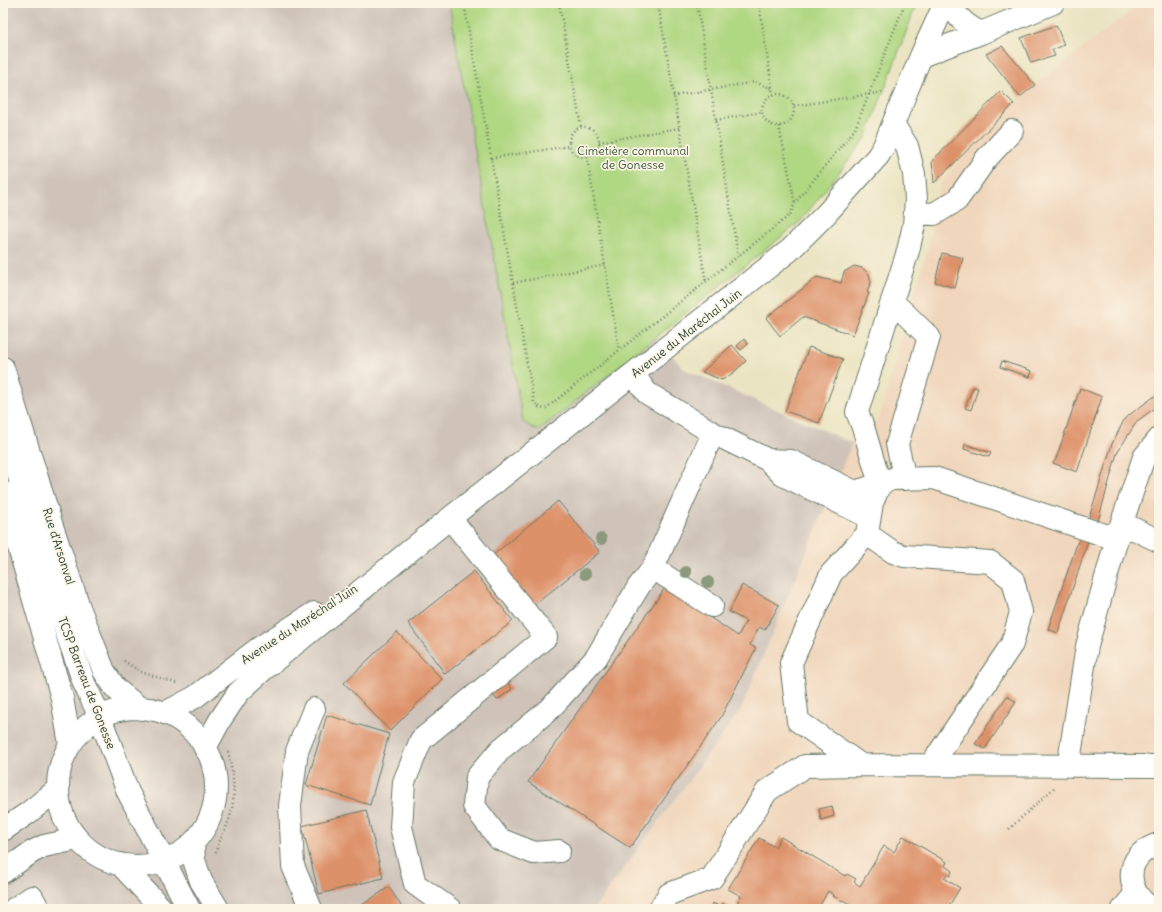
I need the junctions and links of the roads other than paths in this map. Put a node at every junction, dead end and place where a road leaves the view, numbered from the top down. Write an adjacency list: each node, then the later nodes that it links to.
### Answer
1 (945, 3): 5 (street, Avenue du Maréchal Juin)
2 (949, 3): 4 (street)
3 (1052, 3): 4 (street)
4 (981, 33): 5 (street)
5 (921, 56): 6 (street, Avenue du Maréchal Juin)
6 (893, 124): 8 (street); 11 (street, Avenue du Maréchal Juin)
7 (1012, 131): 8 (street)
8 (915, 213): 9 (street)
9 (892, 301): 16 (street); 17 (street)
10 (3, 368): 27 (street, Rue d'Arsonval)
11 (633, 374): 13 (street); 19 (street, Avenue du Maréchal Juin)
12 (3, 423): 30 (street, TCSP Barreau de Gonesse)
13 (713, 433): 15 (street); 25 (street)
14 (1159, 439): 21 (street)
15 (768, 460): 17 (street); 20 (street)
16 (905, 479): 17 (street); 21 (street)
17 (880, 484): 20 (street)
18 (3, 492): 22 (street)
19 (450, 518): 24 (street, Avenue du Maréchal Juin); 53 (street)
20 (868, 525): 33 (street); 34 (street)
21 (1119, 531): 23 (street); 35 (street)
22 (9, 535): 31 (street)
23 (1159, 541)
24 (395, 563): 29 (street, Avenue du Maréchal Juin); 32 (street, Avenue du Maréchal Juin)
25 (653, 568): 26 (street); 42 (street)
26 (712, 606)
27 (141, 708): 29 (street); 30 (street)
28 (314, 709): 52 (street)
29 (165, 714): 32 (street)
30 (100, 717): 31 (street); 43 (street, TCSP Barreau de Gonesse)
31 (70, 744): 37 (street)
32 (205, 748): 40 (street)
33 (861, 765): 34 (street); 54 (street)
34 (931, 765): 35 (street)
35 (1071, 766): 36 (street)
36 (1159, 766)
37 (58, 789): 38 (street); 39 (street)
38 (3, 830)
39 (77, 838): 44 (street); 45 (street)
40 (193, 843): 43 (street); 51 (street)
41 (1159, 844): 46 (street)
42 (560, 851)
43 (164, 862): 44 (street); 50 (street, TCSP Barreau de Gonesse)
44 (120, 864): 49 (street)
45 (3, 872)
46 (1130, 901): 55 (street)
47 (14, 909): 48 (street)
48 (39, 909)
49 (162, 909)
50 (189, 909)
51 (218, 909)
52 (311, 909)
53 (450, 909)
54 (660, 909)
55 (1156, 909)

